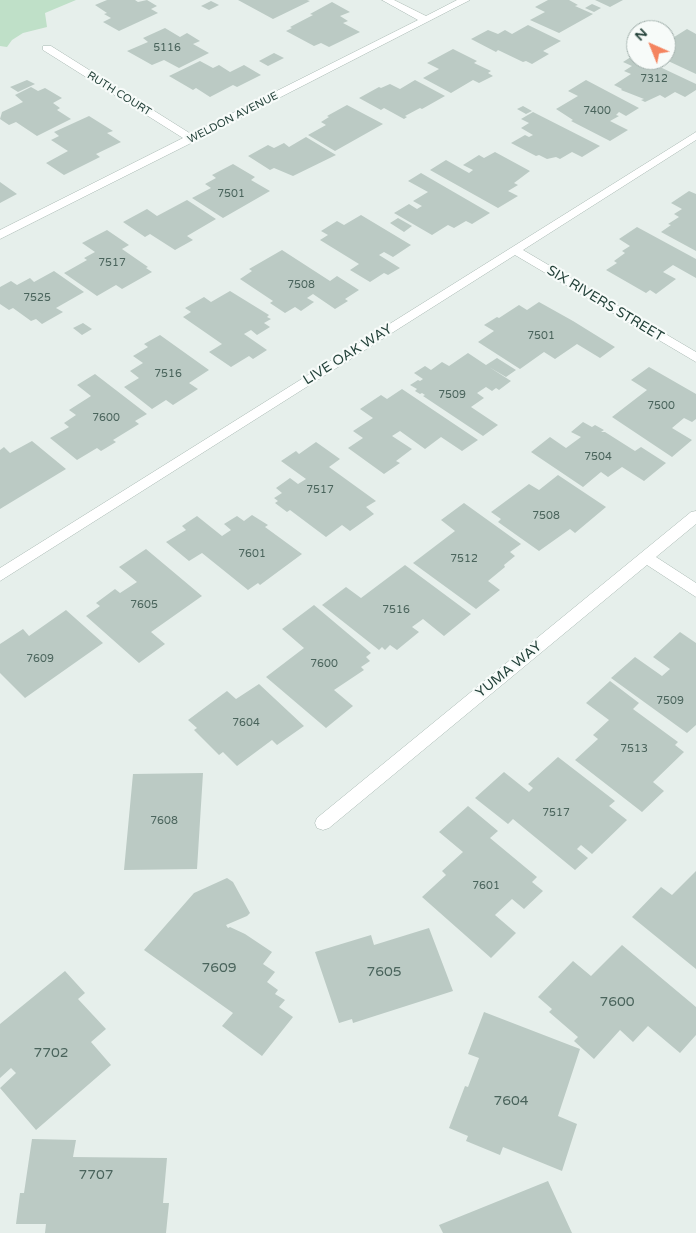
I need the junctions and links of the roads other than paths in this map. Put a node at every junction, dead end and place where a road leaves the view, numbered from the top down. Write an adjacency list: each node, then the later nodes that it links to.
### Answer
1 (387, 0): 3 (street)
2 (465, 0): 3 (street, WELDON AVENUE)
3 (426, 20): 6 (street, WELDON AVENUE)
4 (47, 48): 6 (street, RUTH COURT)
5 (696, 135): 8 (street, LIVE OAK WAY)
6 (191, 139): 7 (street, WELDON AVENUE)
7 (0, 235)
8 (515, 250): 9 (street, SIX RIVERS STREET); 12 (street, LIVE OAK WAY)
9 (696, 358)
10 (696, 516): 11 (street, YUMA WAY)
11 (646, 557): 13 (street); 14 (street, YUMA WAY)
12 (0, 575)
13 (696, 591)
14 (323, 823)

